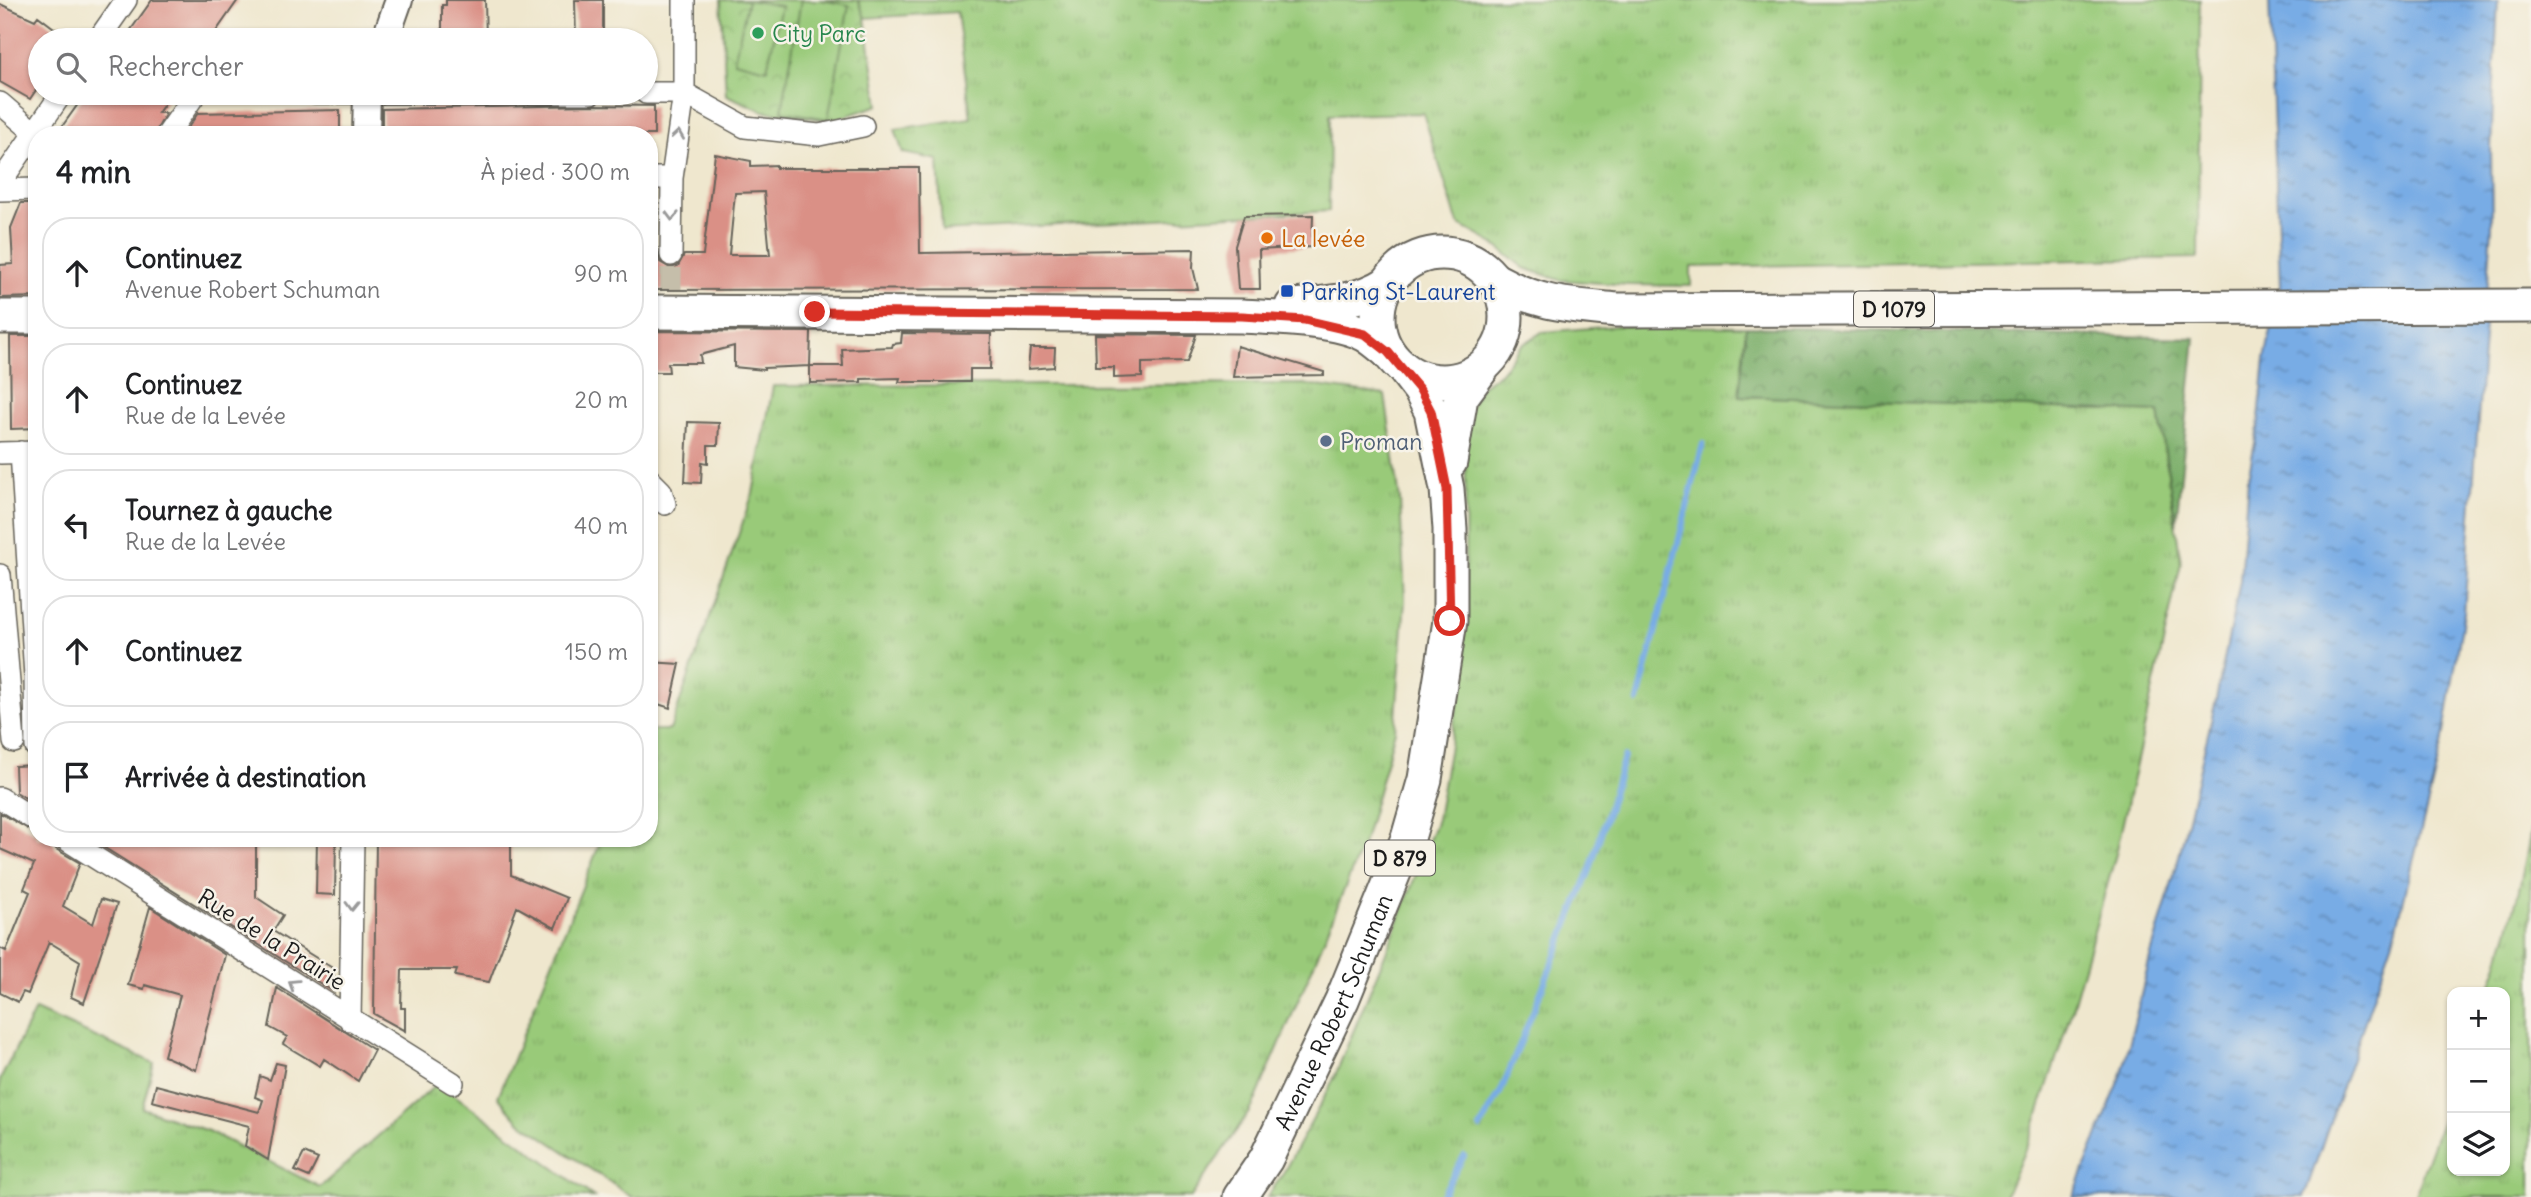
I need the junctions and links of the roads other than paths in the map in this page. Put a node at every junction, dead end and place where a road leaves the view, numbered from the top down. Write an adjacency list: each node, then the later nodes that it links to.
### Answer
1 (126, 0): 4 (street)
2 (399, 0): 5 (street)
3 (684, 0): 7 (street)
4 (106, 28)
5 (390, 28)
6 (658, 93): 7 (street)
7 (684, 93): 16 (street); 19 (street, one-way to 7)
8 (0, 103): 15 (street)
9 (54, 105): 12 (street)
10 (188, 105): 13 (street)
11 (367, 105): 14 (street)
12 (40, 126)
13 (173, 126)
14 (366, 126)
15 (28, 127)
16 (863, 127)
17 (28, 143): 20 (street)
18 (658, 178): 19 (street)
19 (672, 178): 23 (street, one-way to 23)
20 (0, 183)
21 (28, 189): 22 (street)
22 (0, 190)
23 (671, 255)
24 (1495, 280): 25 (main road); 28 (main road, D 1079); 32 (main road)
25 (1388, 283): 29 (main road); 33 (main road)
26 (663, 304): 29 (main road)
27 (2531, 306): 28 (main road, D 1079)
28 (1617, 310): 32 (main road, D 1079)
29 (1242, 316): 33 (main road)
30 (0, 317): 31 (main road)
31 (28, 317)
32 (1492, 356): 33 (main road); 36 (main road, Avenue Robert Schuman / D 879)
33 (1396, 360): 36 (main road, Avenue Robert Schuman / D 879)
34 (19, 452): 39 (street)
35 (658, 488): 37 (street)
36 (1447, 489): 48 (main road, Avenue Robert Schuman / D 879)
37 (665, 504)
38 (0, 575): 40 (street)
39 (28, 578)
40 (5, 745): 41 (street)
41 (28, 746)
42 (0, 797): 43 (street)
43 (28, 815)
44 (78, 847): 46 (street, Rue de la Prairie, one-way to 44)
45 (353, 847): 46 (street, one-way to 46)
46 (350, 1020): 47 (street, Rue de la Prairie)
47 (453, 1083)
48 (1240, 1197)

